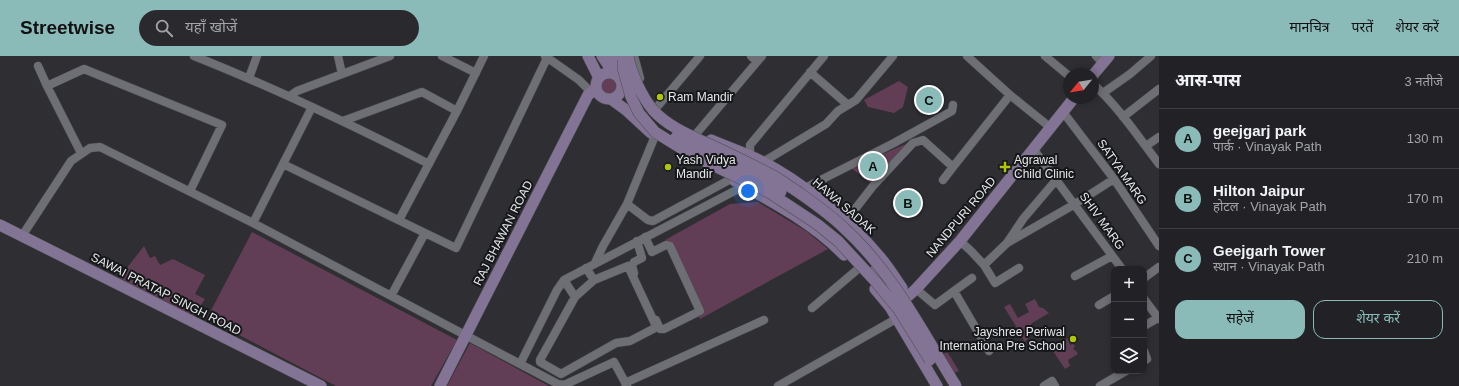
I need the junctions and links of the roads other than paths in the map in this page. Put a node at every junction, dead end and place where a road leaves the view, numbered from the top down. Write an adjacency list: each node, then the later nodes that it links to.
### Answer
1 (194, 56): 27 (street)
2 (257, 56): 27 (street)
3 (338, 56): 25 (street)
4 (390, 56): 25 (street)
5 (442, 56): 24 (street)
6 (484, 56): 24 (street)
7 (588, 56): 28 (main road)
8 (622, 56): 117 (main road, bridge)
9 (700, 56): 42 (street)
10 (824, 56): 23 (street)
11 (893, 56): 39 (street)
12 (967, 56): 35 (street)
13 (1045, 56): 22 (street)
14 (1151, 56): 34 (street)
15 (546, 57): 33 (street); 75 (street)
16 (608, 58): 26 (main road)
17 (632, 58): 30 (street); 100 (main road, bridge); 118 (main road, bridge)
18 (757, 58): 48 (street)
19 (1103, 58): 21 (main road)
20 (38, 66): 29 (street)
21 (1097, 68)
22 (1063, 71)
23 (810, 72): 39 (street); 55 (street)
24 (476, 73): 43 (street)
25 (342, 74): 36 (street)
26 (618, 77): 28 (main road); 30 (main road); 37 (main road)
27 (249, 78): 36 (street)
28 (599, 78): 33 (main road)
29 (47, 86): 54 (street); 68 (street)
30 (642, 86): 42 (main road, HAWA SADAK)
31 (1099, 89): 34 (street)
32 (1159, 89): 45 (street)
33 (594, 90): 37 (main road); 108 (main road, RAJ BHAWAN ROAD)
34 (1103, 93): 45 (street)
35 (1010, 95): 47 (street); 61 (street)
36 (290, 96): 41 (street)
37 (611, 99): 49 (main road, HAWA SADAK)
38 (1069, 104): 44 (main road, NANDPURI ROAD)
39 (848, 105): 56 (street)
40 (953, 105): 67 (street)
41 (312, 107): 46 (street); 57 (street)
42 (657, 107): 48 (main road, HAWA SADAK)
43 (457, 111): 46 (street); 58 (street)
44 (1063, 112): 47 (main road, NANDPURI ROAD); 64 (street, SATYA MARG)
45 (1123, 117): 52 (street)
46 (343, 121): 58 (street)
47 (1050, 128): 53 (main road, NANDPURI ROAD)
48 (696, 134): 51 (main road, HAWA SADAK)
49 (655, 136): 60 (main road, HAWA SADAK); 69 (street)
50 (1159, 137): 52 (street)
51 (720, 143): 55 (main road, HAWA SADAK); 60 (main road)
52 (1146, 146): 59 (street)
53 (1034, 150): 63 (street, SHIV MARG); 79 (main road, NANDPURI ROAD)
54 (81, 153): 68 (street); 76 (street)
55 (750, 156): 56 (main road, HAWA SADAK)
56 (763, 162): 67 (main road, HAWA SADAK)
57 (283, 164): 71 (street); 73 (street)
58 (429, 164): 71 (street)
59 (1159, 164)
60 (708, 166): 62 (main road, HAWA SADAK)
61 (953, 167): 65 (street); 72 (street)
62 (731, 179): 66 (main road, HAWA SADAK); 69 (street)
63 (1057, 179): 70 (street, SHIV MARG); 80 (street)
64 (1114, 179): 70 (street); 81 (street, SATYA MARG)
65 (943, 180)
66 (744, 186): 77 (street); 89 (main road, HAWA SADAK)
67 (805, 188): 72 (main road, HAWA SADAK)
68 (190, 192): 73 (street)
69 (627, 204): 83 (street)
70 (1075, 204): 80 (street); 82 (street, SHIV MARG)
71 (399, 220): 75 (street)
72 (845, 222): 100 (main road, HAWA SADAK)
73 (253, 223): 97 (street)
74 (0, 225): 76 (main road, SAWAI PRATAP SINGH ROAD)
75 (425, 233): 97 (street)
76 (22, 236): 114 (main road, SAWAI PRATAP SINGH ROAD)
77 (645, 237): 78 (street); 78 (street)
78 (637, 241): 83 (street)
79 (960, 241): 84 (street); 95 (main road, NANDPURI ROAD)
80 (1007, 244): 84 (street)
81 (1159, 246)
82 (1112, 256): 85 (street, SHIV MARG); 90 (street)
83 (595, 263): 87 (street)
84 (984, 265): 88 (street)
85 (1120, 266)
86 (1159, 267): 91 (street)
87 (586, 268): 93 (street); 94 (street)
88 (1019, 268)
89 (858, 269): 100 (main road, HAWA SADAK); 103 (street)
90 (1075, 276)
91 (1147, 276)
92 (972, 278): 96 (street)
93 (564, 280): 98 (street); 110 (street)
94 (594, 280): 98 (street); 98 (street)
95 (916, 289): 96 (street); 100 (main road, NANDPURI ROAD)
96 (954, 291): 109 (street)
97 (391, 296): 108 (street)
98 (575, 297)
99 (1111, 298): 102 (street)
100 (898, 302): 105 (main road, HAWA SADAK); 119 (main road, HAWA SADAK)
101 (1146, 302): 104 (street)
102 (1099, 305)
103 (812, 308)
104 (1158, 317): 107 (street)
105 (896, 319): 113 (main road, HAWA SADAK); 116 (street)
106 (764, 320): 112 (street)
107 (1147, 324)
108 (466, 336): 110 (street); 115 (main road, RAJ BHAWAN ROAD)
109 (990, 351)
110 (520, 364): 112 (street)
111 (1121, 374): 122 (street)
112 (626, 384)
113 (933, 385)
114 (321, 386)
115 (440, 386)
116 (778, 386)
117 (945, 386)
118 (956, 386)
119 (961, 386)
120 (1044, 386): 121 (street)
121 (1056, 386)
122 (1100, 386)

